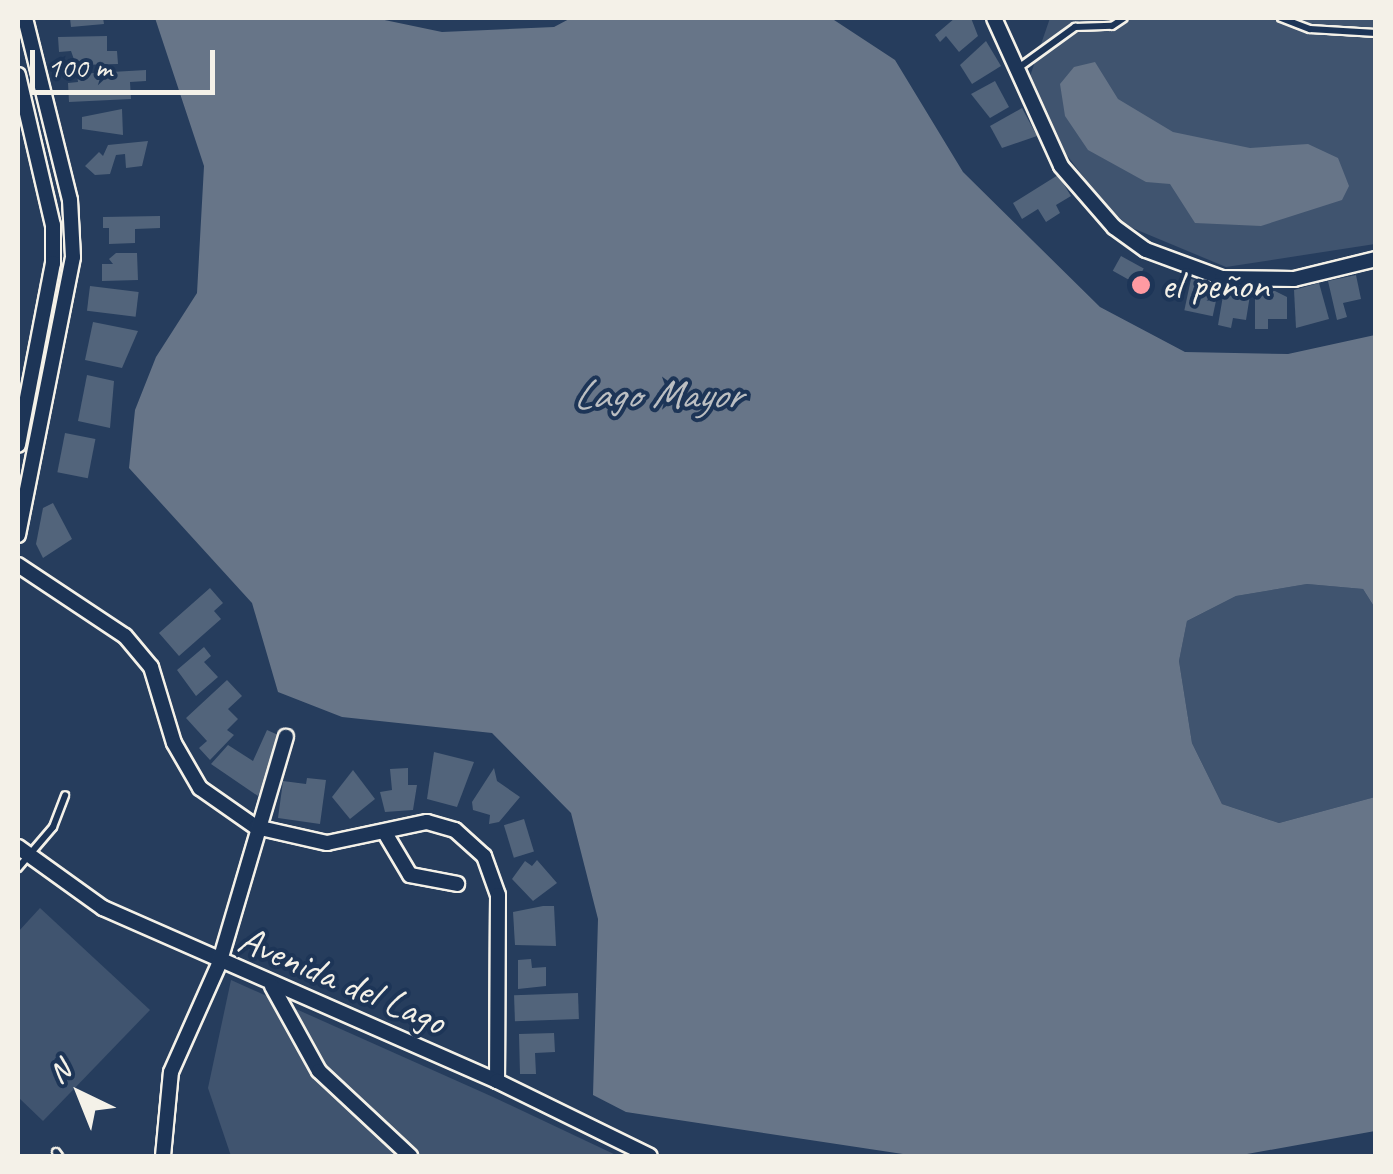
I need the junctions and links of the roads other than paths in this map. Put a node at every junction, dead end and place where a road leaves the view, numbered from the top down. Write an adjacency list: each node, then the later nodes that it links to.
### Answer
1 (25, 18): 10 (street)
2 (994, 18): 6 (street)
3 (1124, 18): 6 (lane)
4 (1281, 18): 5 (lane)
5 (1376, 33)
6 (1016, 70): 8 (street)
7 (18, 75): 9 (street)
8 (1376, 259)
9 (18, 445)
10 (18, 535)
11 (18, 565): 14 (street)
12 (286, 738): 14 (street)
13 (65, 795): 16 (lane)
14 (256, 827): 15 (street); 19 (street)
15 (385, 832): 18 (street); 21 (street)
16 (23, 852): 17 (lane); 19 (street, Avenida del Lago)
17 (18, 868)
18 (458, 884)
19 (220, 964): 20 (street, Avenida del Lago); 22 (street)
20 (272, 986): 21 (street, Avenida del Lago); 23 (street)
21 (497, 1080): 24 (street, Avenida del Lago)
22 (163, 1156)
23 (410, 1156)
24 (650, 1156)

